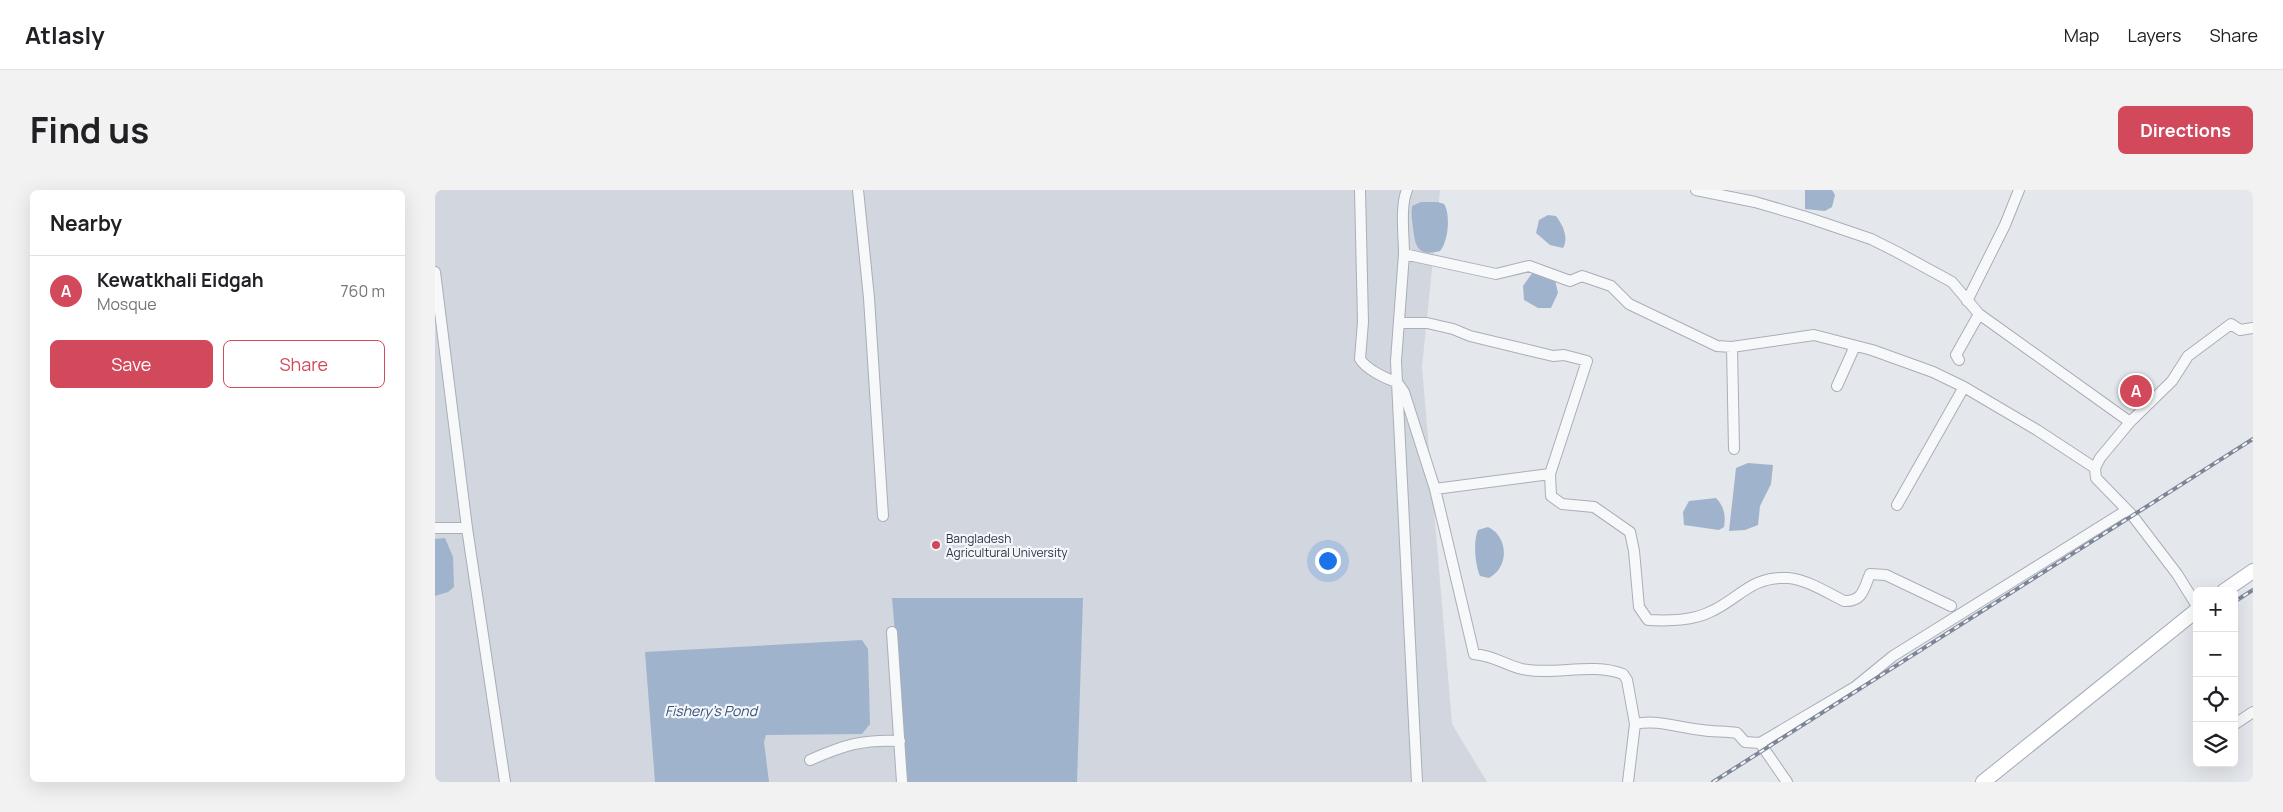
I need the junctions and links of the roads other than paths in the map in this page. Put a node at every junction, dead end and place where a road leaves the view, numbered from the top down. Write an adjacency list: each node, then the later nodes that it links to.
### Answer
1 (858, 190): 25 (street)
2 (1360, 190): 15 (street)
3 (1407, 190): 6 (street)
4 (1696, 190): 8 (street)
5 (2019, 190): 8 (street)
6 (1404, 254): 10 (street); 13 (street)
7 (435, 272): 27 (street)
8 (1967, 301): 9 (street)
9 (1979, 314): 14 (street); 18 (street)
10 (1399, 323): 15 (street); 21 (street)
11 (2253, 328): 18 (street)
12 (1855, 346): 13 (street); 16 (street); 17 (street)
13 (1732, 347): 19 (street)
14 (1959, 360)
15 (1397, 382): 22 (street); 42 (street)
16 (1837, 386)
17 (1964, 387): 20 (street); 23 (street)
18 (2129, 422): 20 (street)
19 (1734, 449)
20 (2095, 468): 24 (street)
21 (1550, 474): 22 (street); 31 (street)
22 (1435, 489): 36 (street)
23 (1897, 505)
24 (2127, 510): 30 (street); 38 (street)
25 (883, 516)
26 (435, 528): 27 (street)
27 (467, 528): 40 (street)
28 (2253, 571): 29 (main road)
29 (2231, 587)
30 (2193, 600)
31 (1951, 606)
32 (2193, 613): 45 (main road)
33 (892, 632): 37 (street)
34 (2253, 712): 35 (street)
35 (2238, 722)
36 (1635, 724): 38 (street); 43 (street)
37 (900, 741): 39 (street); 41 (street)
38 (1760, 743): 44 (street)
39 (810, 760)
40 (505, 782)
41 (902, 782)
42 (1417, 782)
43 (1628, 782)
44 (1787, 782)
45 (1983, 782)

